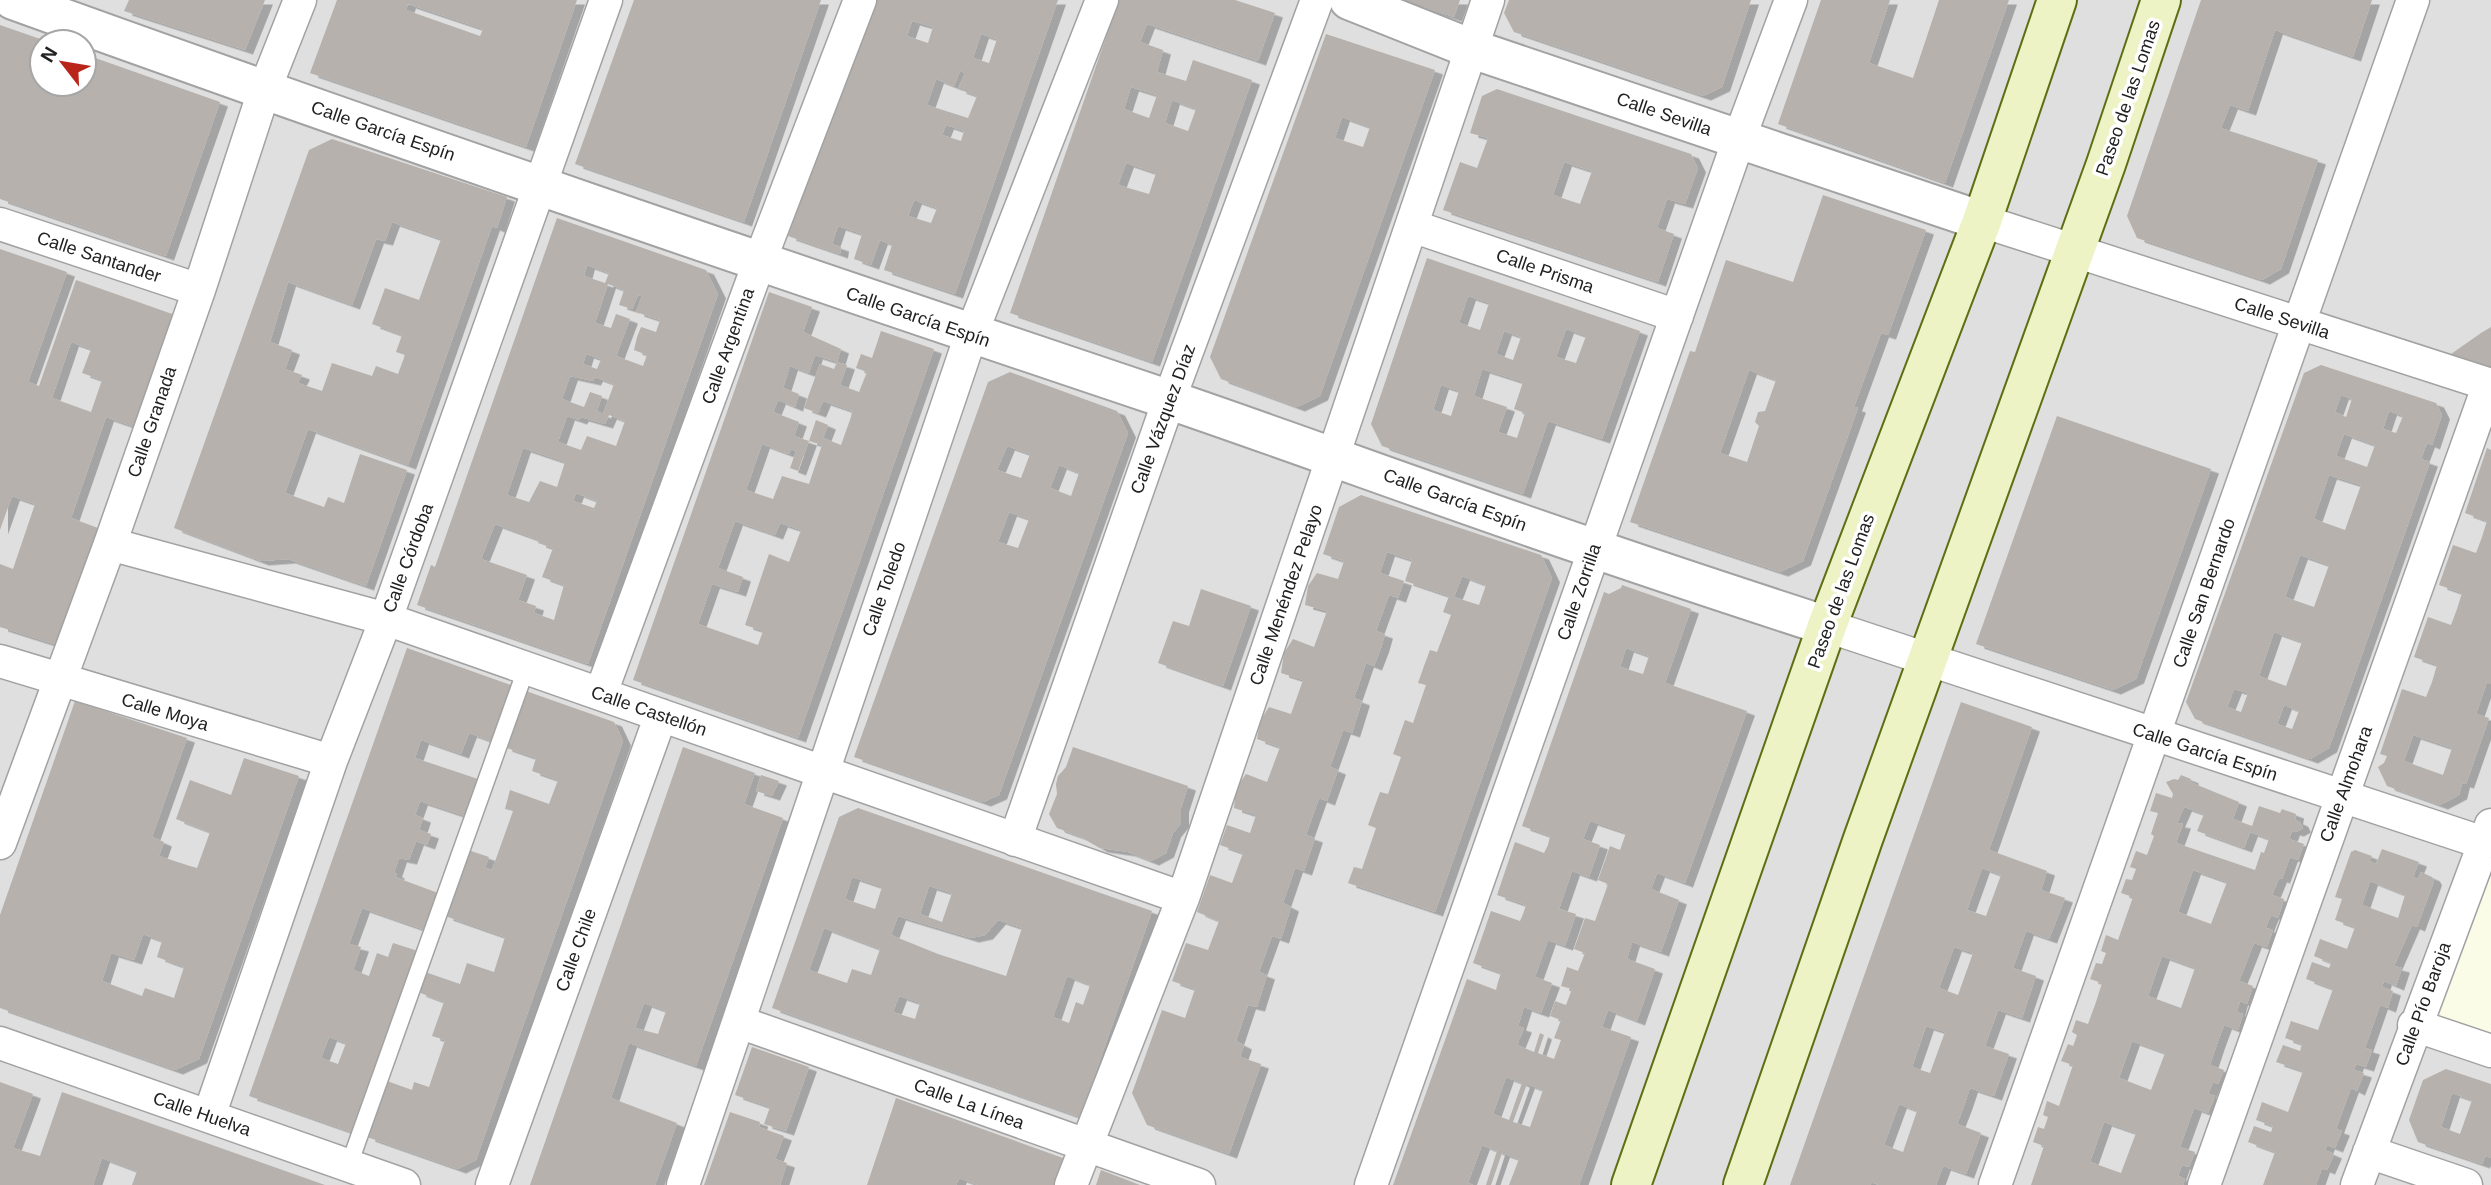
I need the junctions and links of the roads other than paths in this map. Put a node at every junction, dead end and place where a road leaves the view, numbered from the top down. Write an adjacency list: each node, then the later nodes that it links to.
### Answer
1 (13, 0): 14 (street, Calle García Espín)
2 (300, 0): 14 (street, Calle Granada)
3 (606, 0): 16 (street, Calle Córdoba)
4 (860, 0): 21 (street, Calle Argentina)
5 (1102, 0): 25 (street, Calle Toledo)
6 (1317, 0): 27 (street, Calle Vázquez Díaz)
7 (1349, 0): 13 (street, Calle Sevilla)
8 (1488, 0): 13 (street, Calle Menéndez Pelayo)
9 (1791, 0): 15 (street, Calle Zorrilla)
10 (2057, 0): 17 (main road, Paseo de las Lomas)
11 (2161, 0): 20 (main road, Paseo de las Lomas)
12 (2413, 0): 24 (street, Calle San Bernardo)
13 (1472, 49): 15 (street, Calle Sevilla); 19 (street, Calle Menéndez Pelayo)
14 (264, 91): 16 (street, Calle García Espín); 22 (street, Calle Granada)
15 (1739, 139): 17 (street, Calle Sevilla); 23 (street, Calle Zorrilla)
16 (542, 185): 21 (street, Calle García Espín); 31 (street, Calle Córdoba)
17 (1982, 221): 20 (street, Calle Sevilla); 32 (main road, Paseo de las Lomas)
18 (0, 224): 22 (street, Calle Santander)
19 (1412, 226): 23 (street, Calle Prisma); 28 (street, Calle Menéndez Pelayo)
20 (2074, 252): 24 (street, Calle Sevilla); 33 (main road, Paseo de las Lomas)
21 (759, 263): 25 (street, Calle García Espín); 37 (street, Calle Argentina)
22 (199, 290): 29 (street, Calle Granada)
23 (1678, 316): 30 (street, Calle Zorrilla)
24 (2299, 323): 26 (street, Calle Sevilla); 39 (street, Calle San Bernardo)
25 (971, 335): 27 (street, Calle García Espín); 41 (street, Calle Toledo)
26 (2490, 384): 42 (street, Calle Almohara)
27 (1169, 400): 28 (street, Calle García Espín); 44 (street, Calle Vázquez Díaz)
28 (1332, 456): 30 (street, Calle García Espín); 46 (street, Calle Menéndez Pelayo)
29 (110, 544): 31 (street, Calle Castellón); 36 (street, Calle Granada)
30 (1594, 549): 32 (street, Calle García Espín); 60 (street, Calle Zorrilla)
31 (386, 619): 35 (street, Calle Castellón); 40 (street, Calle Córdoba)
32 (1827, 626): 33 (street, Calle García Espín); 61 (main road, Paseo de las Lomas)
33 (1927, 660): 39 (street, Calle García Espín); 62 (main road, Paseo de las Lomas)
34 (0, 661): 36 (street, Calle Moya)
35 (526, 669): 37 (street, Calle Castellón); 54 (lane)
36 (59, 680): 40 (street, Calle Moya); 45 (street, Calle Granada)
37 (601, 694): 38 (street, Calle Castellón)
38 (660, 715): 41 (street, Calle Castellón); 56 (street, Calle Chile)
39 (2153, 735): 42 (street, Calle García Espín); 63 (street, Calle San Bernardo)
40 (331, 761): 51 (street, Calle Córdoba)
41 (822, 771): 44 (street, Calle Castellón); 47 (street, Calle Toledo)
42 (2342, 796): 43 (street, Calle García Espín); 64 (street, Calle Almohara)
43 (2487, 833): 48 (street, Calle Pío Baroja)
44 (1015, 840): 46 (street, Calle Castellón)
45 (0, 843)
46 (1183, 898): 52 (street, Calle Menéndez Pelayo)
47 (739, 1022): 52 (street, Calle La Línea); 57 (street, Calle Toledo)
48 (2414, 1026): 50 (street); 53 (street, Calle Pío Baroja)
49 (0, 1043): 51 (street, Calle Huelva)
50 (2491, 1052)
51 (209, 1116): 54 (street, Calle Huelva)
52 (1086, 1147): 58 (street, Calle Menéndez Pelayo); 59 (street, Calle La Línea)
53 (2369, 1152): 65 (street, Calle Pío Baroja); 66 (street)
54 (349, 1166): 55 (street, Calle Huelva)
55 (404, 1185)
56 (492, 1185)
57 (683, 1185)
58 (1071, 1185)
59 (1199, 1185)
60 (1371, 1185)
61 (1631, 1185)
62 (1744, 1185)
63 (1994, 1185)
64 (2204, 1185)
65 (2357, 1185)
66 (2466, 1185)

